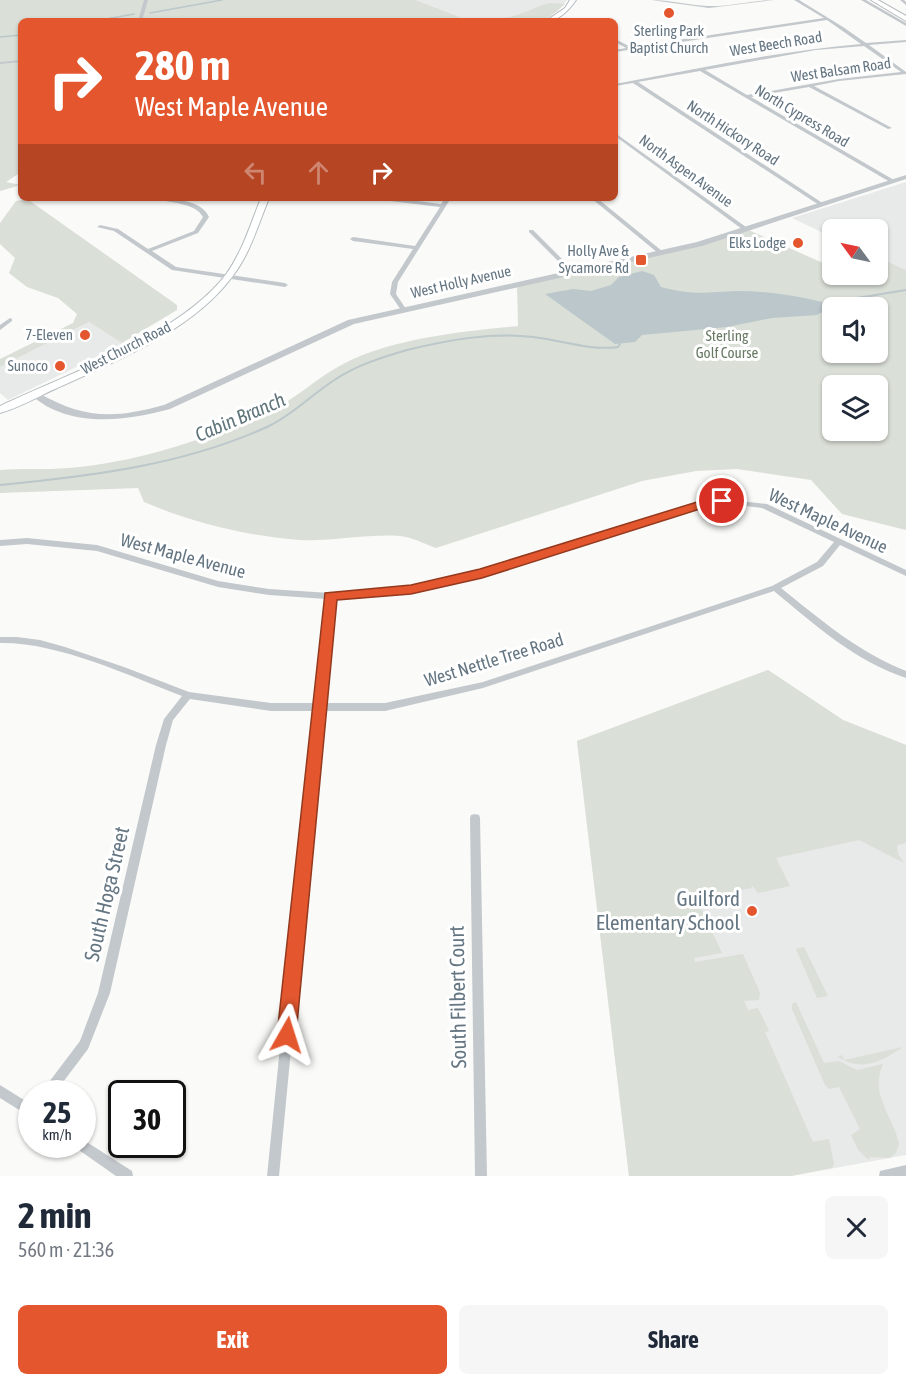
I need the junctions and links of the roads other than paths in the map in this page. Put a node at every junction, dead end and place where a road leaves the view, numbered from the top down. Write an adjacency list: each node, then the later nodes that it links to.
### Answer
1 (146, 0): 12 (street)
2 (573, 0): 13 (main road)
3 (653, 0): 4 (street)
4 (772, 0)
5 (796, 0): 14 (street)
6 (863, 0): 16 (street)
7 (874, 0): 15 (main road)
8 (889, 0): 11 (main road)
9 (902, 0): 10 (street)
10 (906, 4)
11 (906, 9)
12 (141, 18)
13 (554, 18)
14 (828, 19): 19 (street); 20 (street)
15 (906, 19)
16 (906, 25)
17 (906, 41): 19 (street, West Beech Road)
18 (618, 42): 20 (street)
19 (865, 44): 24 (street, West Beech Road); 25 (street)
20 (629, 48): 21 (street)
21 (618, 50)
22 (18, 61): 23 (street)
23 (0, 63)
24 (700, 69): 26 (street, West Beech Road); 29 (street, North Cypress Road)
25 (905, 74): 28 (street, West Balsam Road)
26 (633, 81): 27 (street, West Beech Road); 39 (street, North Hickory Road)
27 (618, 84)
28 (811, 86): 29 (street, West Balsam Road); 30 (street)
29 (747, 96): 33 (street, North Cypress Road)
30 (890, 128)
31 (618, 136): 42 (street, North Aspen Avenue)
32 (906, 177): 33 (street, West Holly Avenue)
33 (892, 181): 39 (street, West Holly Avenue)
34 (173, 201): 46 (street)
35 (264, 201): 49 (main road, West Church Road)
36 (405, 201): 40 (street)
37 (446, 201): 40 (street)
38 (598, 201): 47 (street)
39 (821, 204): 42 (street, West Holly Avenue)
40 (443, 206): 45 (street)
41 (100, 227): 46 (street)
42 (744, 228): 47 (street, West Holly Avenue)
43 (531, 231): 48 (street)
44 (353, 239): 45 (street)
45 (417, 248): 51 (street)
46 (148, 251): 49 (street)
47 (660, 252): 48 (street, West Holly Avenue)
48 (571, 271): 51 (street, West Holly Avenue)
49 (228, 277): 50 (street); 54 (main road, West Church Road)
50 (285, 285)
51 (403, 309): 54 (street, West Holly Avenue)
52 (10, 320): 53 (street)
53 (0, 328)
54 (34, 394): 55 (main road, West Church Road)
55 (0, 410)
56 (838, 542): 58 (street, West Maple Avenue); 59 (street, West Nettle Tree Road); 60 (street, West Maple Avenue)
57 (0, 543): 60 (street, West Maple Avenue)
58 (906, 573)
59 (775, 588): 62 (street); 64 (street, West Nettle Tree Road)
60 (330, 596): 64 (street)
61 (0, 640): 63 (street, West Nettle Tree Road)
62 (906, 675)
63 (188, 695): 64 (street, West Nettle Tree Road); 66 (street, South Hoga Street)
64 (319, 706): 72 (street)
65 (474, 818): 73 (street, South Filbert Court)
66 (57, 1080)
67 (0, 1091): 68 (street)
68 (18, 1103)
69 (96, 1155): 71 (street)
70 (906, 1171): 74 (street)
71 (127, 1176)
72 (273, 1176)
73 (481, 1176)
74 (885, 1176)

